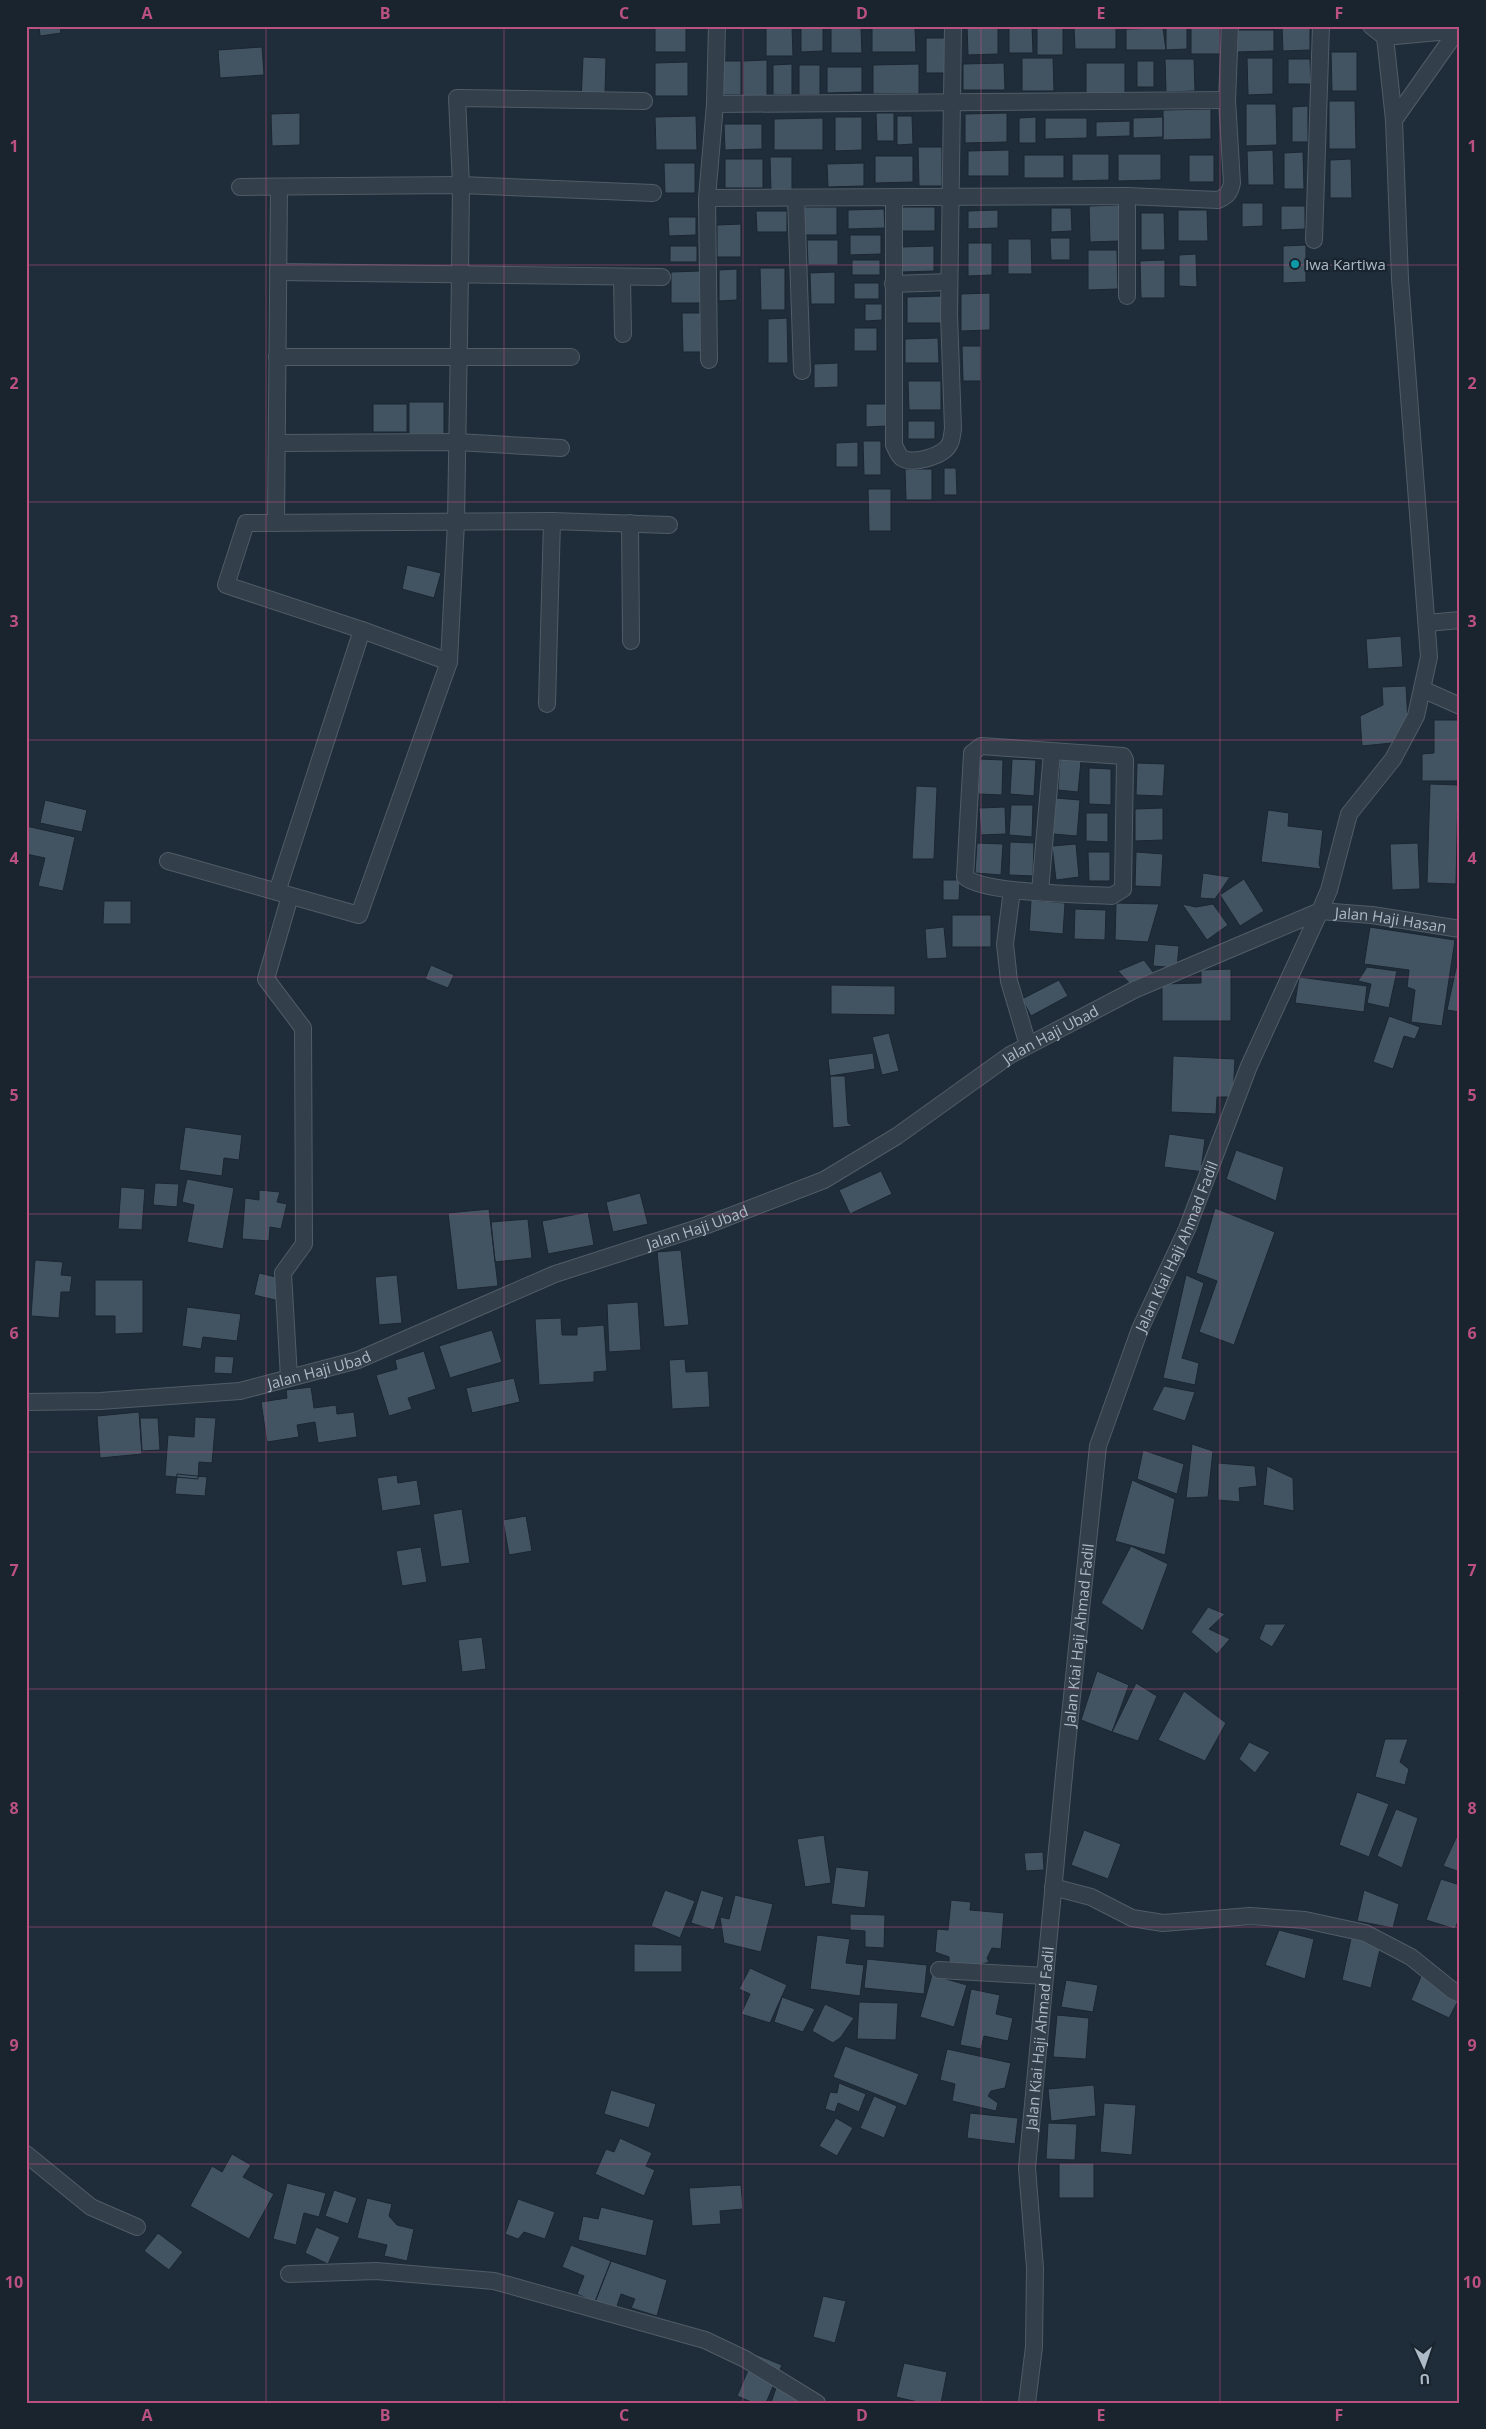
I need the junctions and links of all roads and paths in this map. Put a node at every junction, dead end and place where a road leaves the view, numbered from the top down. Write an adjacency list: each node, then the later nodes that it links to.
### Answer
1 (717, 26): 11 (street)
2 (953, 26): 10 (street)
3 (1230, 26): 9 (street)
4 (1321, 26): 22 (street)
5 (1371, 26): 7 (street)
6 (1458, 31): 7 (street); 12 (street)
7 (1385, 37): 12 (street, Jalan Kiai Haji Ahmad Fadil)
8 (644, 100): 13 (street)
9 (1227, 100): 10 (street); 17 (street)
10 (952, 102): 11 (street); 21 (street)
11 (715, 104): 18 (street)
12 (1394, 120): 45 (street, Jalan Kiai Haji Ahmad Fadil)
13 (461, 185): 15 (street); 16 (street); 24 (street)
14 (240, 187): 15 (street)
15 (278, 188): 23 (street)
16 (653, 194)
17 (1127, 196): 21 (street); 29 (street)
18 (707, 198): 19 (street); 34 (street)
19 (796, 198): 20 (street); 35 (street)
20 (894, 198): 21 (street); 28 (street)
21 (950, 198): 27 (street)
22 (1314, 240)
23 (278, 272): 24 (street); 31 (street)
24 (460, 275): 26 (street); 32 (street)
25 (662, 276): 26 (street)
26 (622, 278): 30 (street)
27 (949, 282): 28 (street); 28 (street)
28 (893, 284)
29 (1127, 296)
30 (623, 334)
31 (277, 357): 32 (street); 37 (street)
32 (458, 357): 33 (street); 36 (street)
33 (571, 357)
34 (709, 360)
35 (802, 371)
36 (457, 442): 37 (street); 38 (street); 40 (street)
37 (277, 443): 41 (street)
38 (561, 448)
39 (552, 521): 40 (street); 42 (street); 50 (street)
40 (456, 522): 41 (street); 48 (street)
41 (276, 523): 46 (street)
42 (630, 523): 43 (street); 47 (street)
43 (669, 525)
44 (1460, 620): 45 (street)
45 (1427, 623): 49 (street, Jalan Kiai Haji Ahmad Fadil)
46 (362, 630): 48 (street); 56 (street)
47 (632, 641)
48 (449, 662): 56 (street)
49 (1422, 689): 51 (street); 57 (street, Jalan Kiai Haji Ahmad Fadil)
50 (547, 704)
51 (1460, 706)
52 (1052, 752): 54 (street); 55 (street); 55 (street)
53 (168, 860): 56 (street)
54 (1012, 890): 55 (street); 59 (street)
55 (1040, 892)
56 (283, 894): 60 (street)
57 (1320, 911): 58 (street, Jalan Haji Hasan); 59 (street, Jalan Haji Ubad); 62 (street, Jalan Kiai Haji Ahmad Fadil)
58 (1460, 929)
59 (1028, 1045): 60 (street, Jalan Haji Ubad)
60 (289, 1378): 61 (street, Jalan Haji Ubad)
61 (26, 1402)
62 (1053, 1887): 64 (street, Jalan Kiai Haji Ahmad Fadil); 65 (street)
63 (939, 1970): 64 (street)
64 (1045, 1976): 70 (street, Jalan Kiai Haji Ahmad Fadil)
65 (1460, 1994)
66 (26, 2154): 67 (street)
67 (137, 2227)
68 (289, 2274): 69 (street)
69 (817, 2403)
70 (1027, 2403)

